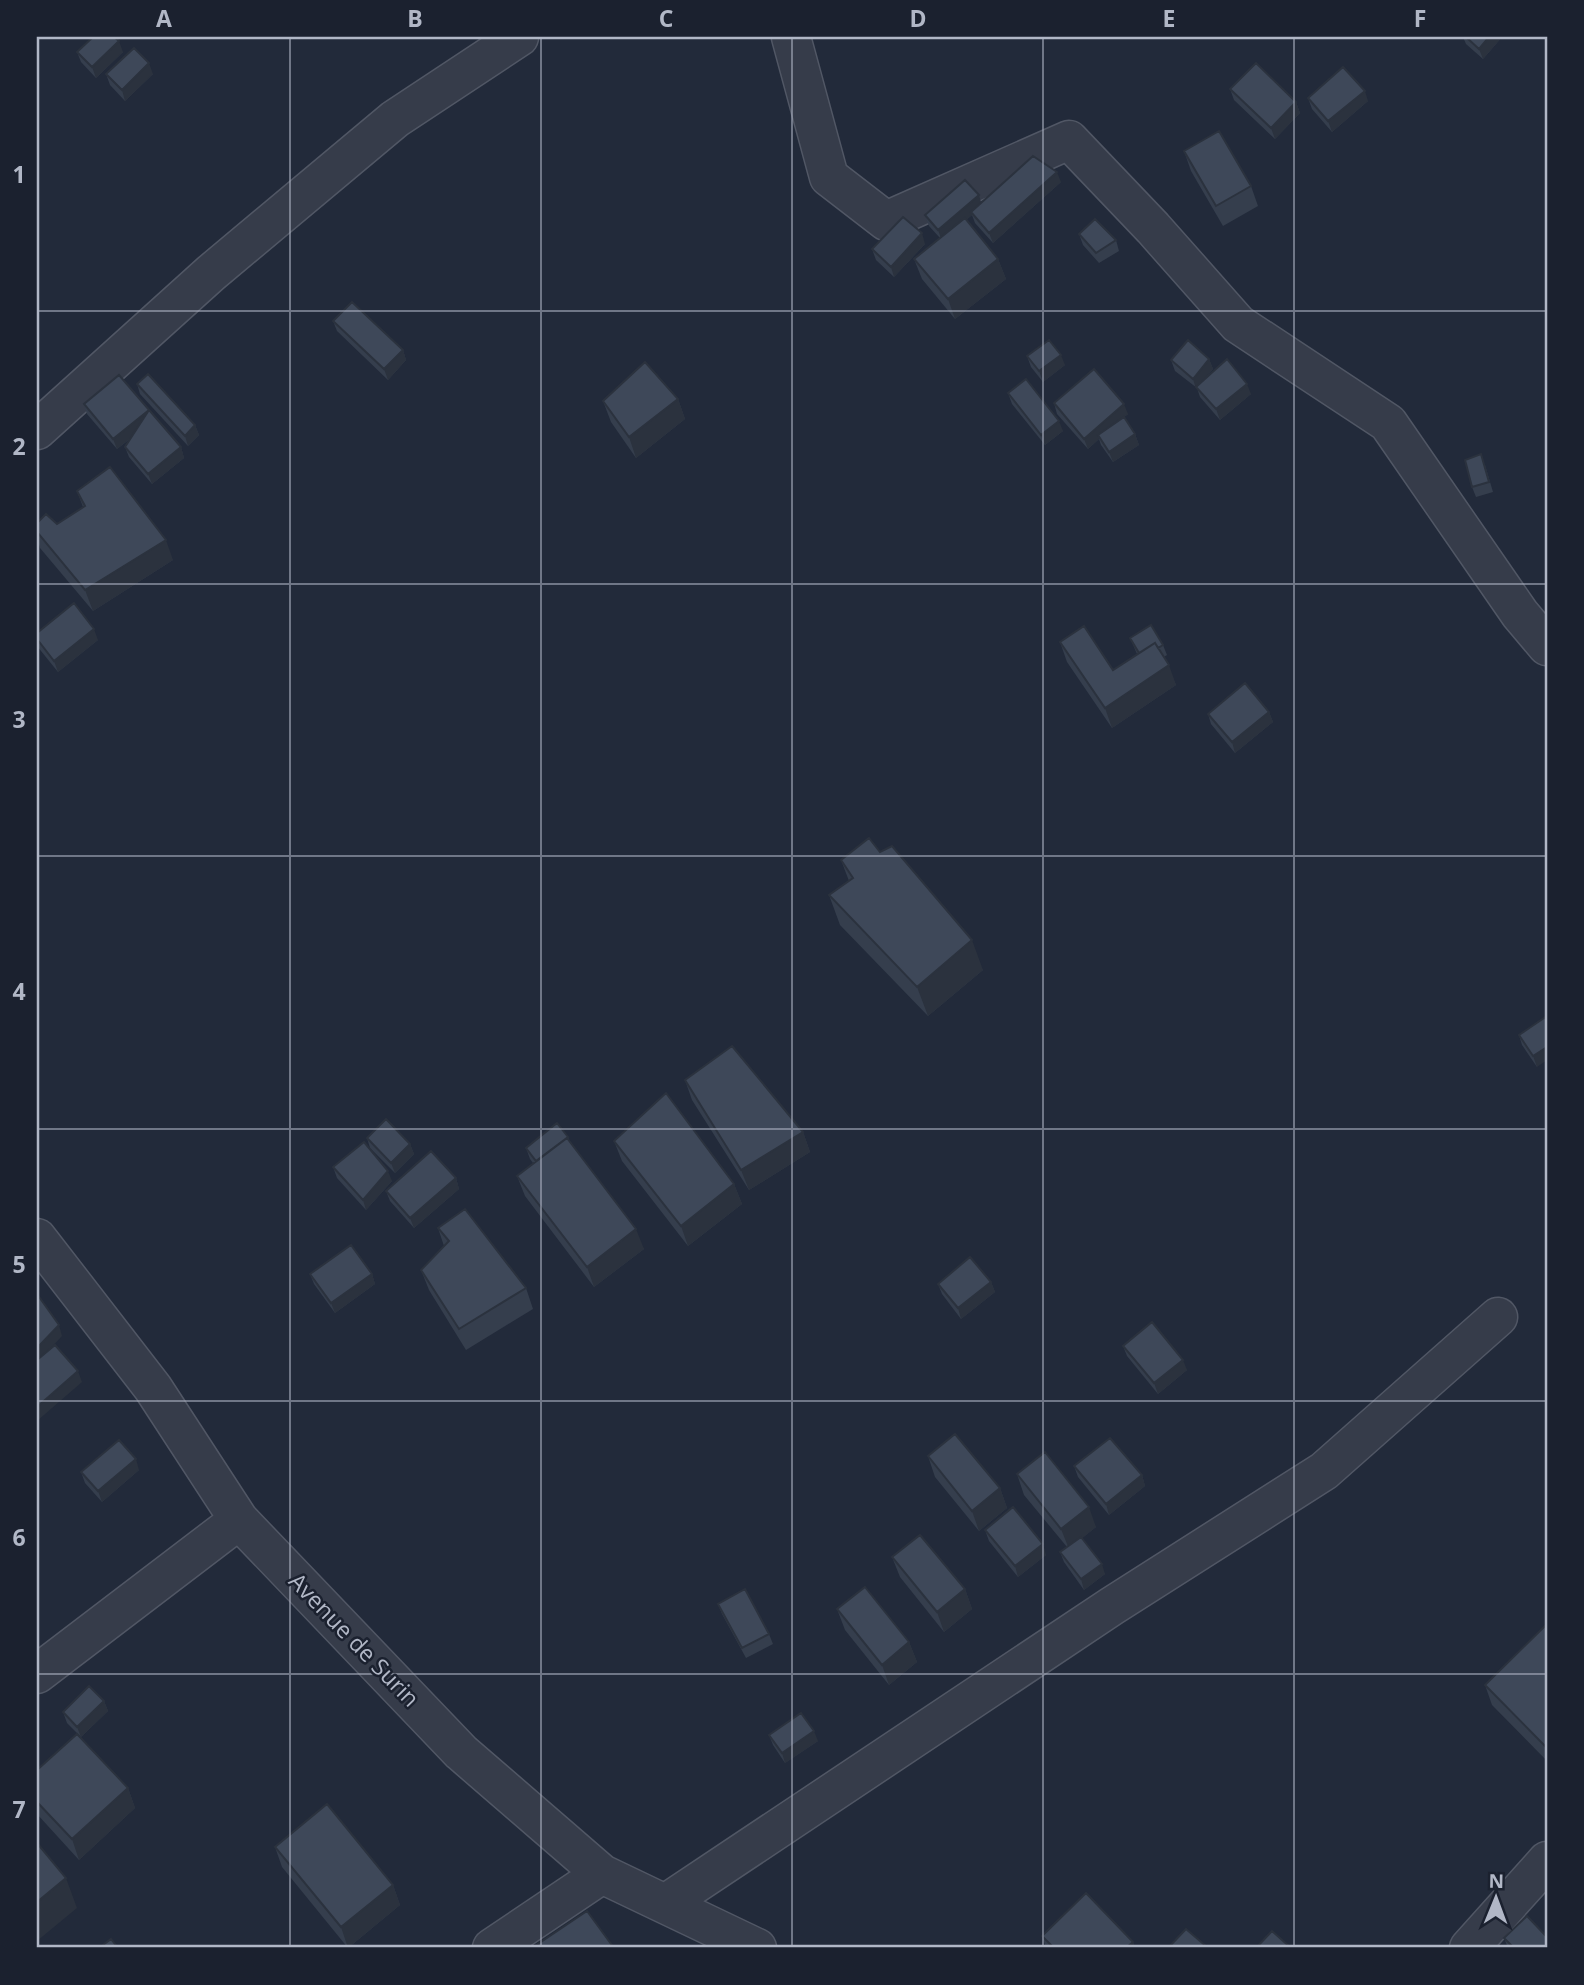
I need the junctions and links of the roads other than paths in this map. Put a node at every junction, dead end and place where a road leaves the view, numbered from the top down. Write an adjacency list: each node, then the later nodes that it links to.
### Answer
1 (519, 37): 3 (street)
2 (790, 37): 4 (street)
3 (37, 430)
4 (1547, 646)
5 (37, 1238): 7 (street, Avenue de Surin)
6 (1498, 1317): 11 (street)
7 (239, 1520): 8 (street); 10 (street, Avenue de Surin)
8 (37, 1674)
9 (1547, 1861): 14 (street)
10 (602, 1874): 11 (street, Avenue de Surin); 12 (street)
11 (665, 1904): 13 (street, Avenue de Surin)
12 (492, 1948)
13 (757, 1948)
14 (1469, 1948)

